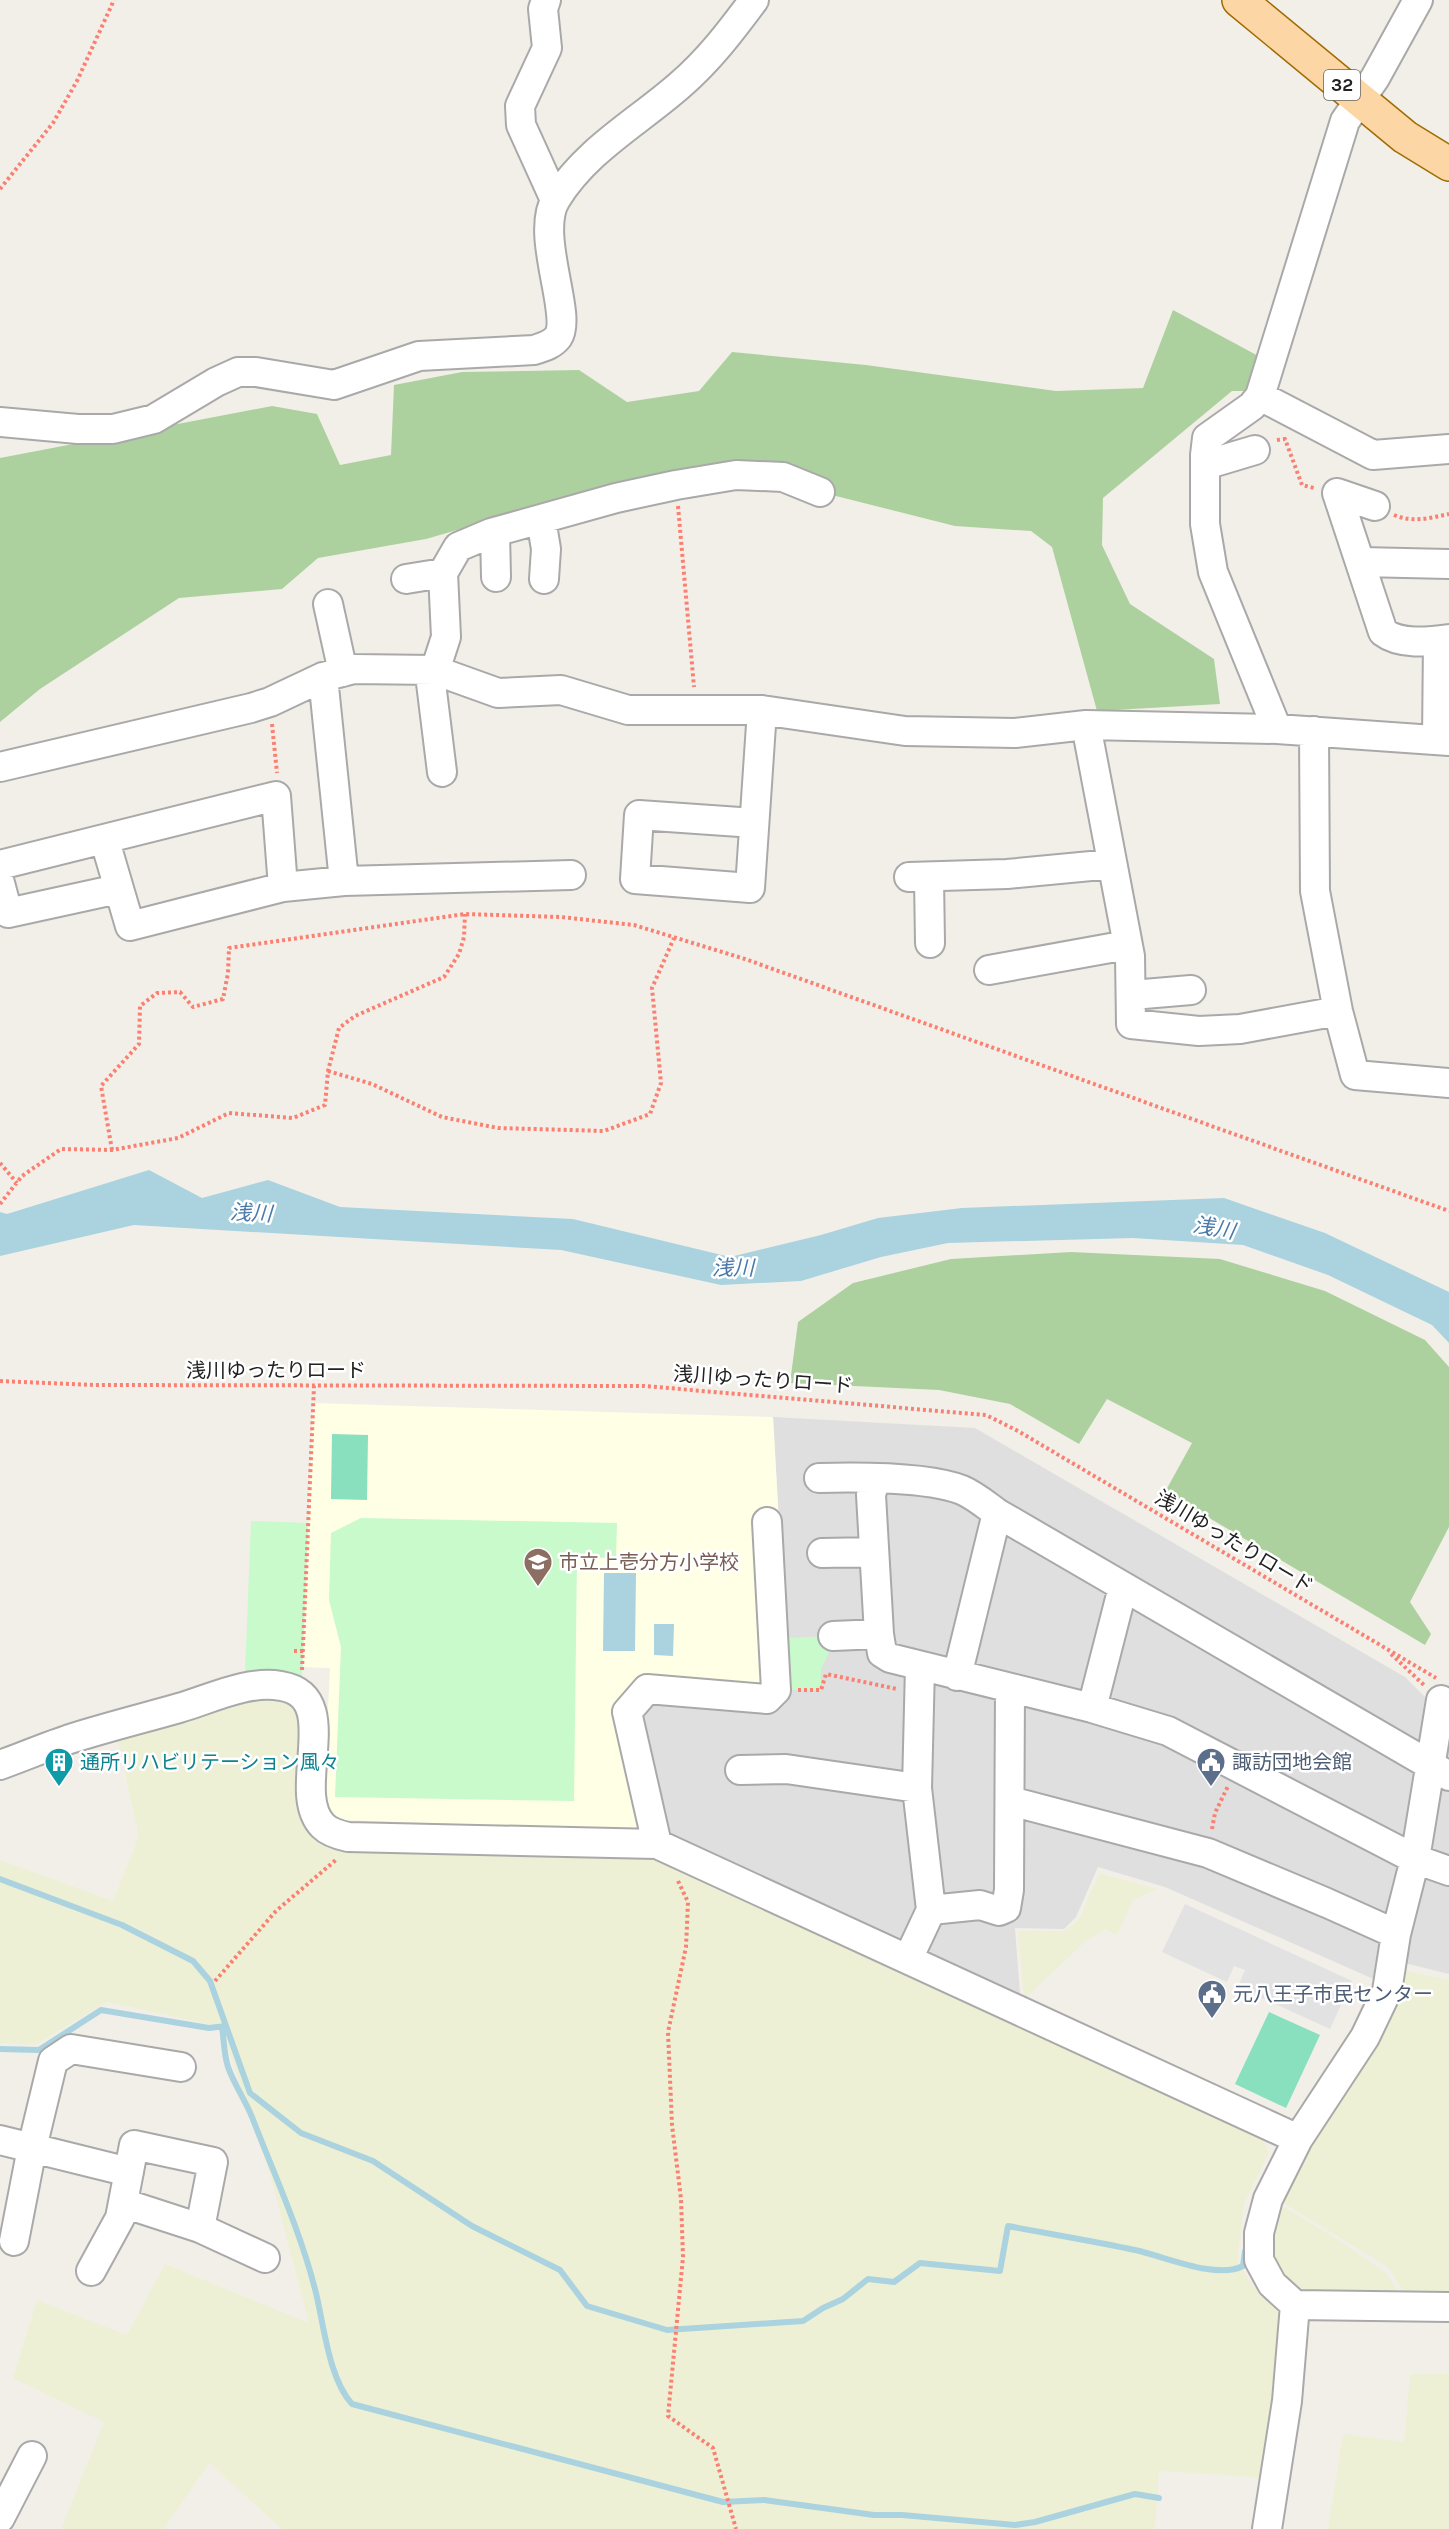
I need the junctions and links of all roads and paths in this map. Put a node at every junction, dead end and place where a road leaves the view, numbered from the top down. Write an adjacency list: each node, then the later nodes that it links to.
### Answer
1 (114, 0): 8 (path)
2 (546, 0): 9 (street)
3 (754, 0): 9 (street)
4 (1239, 0): 6 (main road, 32)
5 (1418, 0): 6 (street)
6 (1359, 100): 7 (main road, 32); 10 (street)
7 (1449, 164)
8 (0, 189)
9 (555, 200): 11 (street)
10 (1260, 396): 12 (street); 14 (street)
11 (0, 422)
12 (1449, 449)
13 (1255, 450): 14 (street); 17 (path)
14 (1205, 465): 36 (street)
15 (676, 484): 16 (street); 20 (street); 33 (path)
16 (820, 492)
17 (1337, 493): 18 (street); 22 (street)
18 (1375, 506): 19 (path)
19 (1449, 514)
20 (541, 519): 21 (street); 27 (street)
21 (495, 532): 24 (street); 25 (street)
22 (1361, 562): 23 (street); 29 (street)
23 (1449, 564)
24 (443, 573): 26 (street); 30 (street)
25 (496, 577)
26 (406, 579)
27 (544, 579)
28 (328, 604): 31 (street)
29 (1444, 640): 38 (street)
30 (434, 670): 31 (street); 33 (street); 40 (street)
31 (333, 674): 32 (street); 47 (street)
32 (270, 702): 39 (street); 41 (path)
33 (696, 710): 34 (street)
34 (762, 710): 35 (street); 42 (street)
35 (1086, 725): 36 (street); 44 (street)
36 (1277, 729): 37 (street)
37 (1314, 732): 38 (street); 58 (street)
38 (1443, 740)
39 (0, 767)
40 (442, 772)
41 (276, 796): 43 (street); 49 (street)
42 (754, 823): 42 (street)
43 (105, 841): 45 (street); 50 (street)
44 (1112, 864): 53 (street); 54 (street)
45 (0, 865)
46 (571, 874): 47 (street)
47 (344, 881): 49 (street)
48 (0, 883): 50 (street)
49 (283, 887): 50 (street)
50 (118, 889)
51 (465, 914): 52 (path); 59 (path); 61 (path)
52 (675, 938): 59 (path); 65 (path)
53 (930, 943)
54 (1126, 945): 55 (street); 57 (street)
55 (989, 970)
56 (1191, 990): 57 (street)
57 (1132, 995): 58 (street)
58 (1338, 1011): 60 (street)
59 (328, 1071): 61 (path)
60 (1449, 1083)
61 (112, 1150): 63 (path)
62 (0, 1163): 63 (path)
63 (17, 1183): 64 (path)
64 (0, 1204)
65 (1449, 1211)
66 (0, 1381): 67 (path, 浅川ゆったりロード)
67 (314, 1386): 77 (path, 浅川ゆったりロード); 79 (path)
68 (819, 1478): 69 (street)
69 (875, 1480): 70 (street); 72 (street)
70 (997, 1512): 74 (street); 80 (street)
71 (767, 1522): 84 (street)
72 (874, 1552): 73 (street); 75 (street)
73 (822, 1553)
74 (1123, 1587): 86 (street); 90 (street)
75 (879, 1634): 76 (street); 81 (street)
76 (834, 1636)
77 (1385, 1648): 85 (path); 85 (path, 浅川ゆったりロード)
78 (294, 1651): 79 (path)
79 (303, 1651): 83 (path)
80 (957, 1676): 81 (street); 82 (street)
81 (919, 1680): 84 (path); 91 (street)
82 (1010, 1688): 86 (street); 92 (street)
83 (294, 1690): 87 (street); 93 (street)
84 (776, 1690): 94 (street)
85 (1439, 1690): 90 (street)
86 (1092, 1708): 88 (street)
87 (0, 1765)
88 (1238, 1767): 95 (path); 96 (street)
89 (740, 1770): 91 (street)
90 (1439, 1771): 96 (street)
91 (917, 1788): 99 (street)
92 (1010, 1801): 95 (street); 99 (street)
93 (358, 1838): 94 (street); 102 (path)
94 (657, 1844): 101 (street)
95 (1208, 1853): 100 (street)
96 (1415, 1858): 97 (street); 100 (street)
97 (1449, 1871)
98 (678, 1880): 117 (path)
99 (932, 1910): 101 (street)
100 (1396, 1934): 104 (street)
101 (908, 1959): 104 (street)
102 (215, 1981)
103 (181, 2067): 106 (street)
104 (1298, 2139): 113 (street)
105 (0, 2140): 106 (street)
106 (32, 2148): 107 (street); 110 (street)
107 (129, 2172): 108 (street); 109 (street)
108 (123, 2203): 109 (street); 112 (street)
109 (200, 2228): 111 (street)
110 (14, 2241)
111 (265, 2258)
112 (91, 2271)
113 (1295, 2305): 114 (street); 118 (street)
114 (1449, 2307)
115 (32, 2456): 116 (street)
116 (0, 2518)
117 (736, 2529)
118 (1267, 2529)

